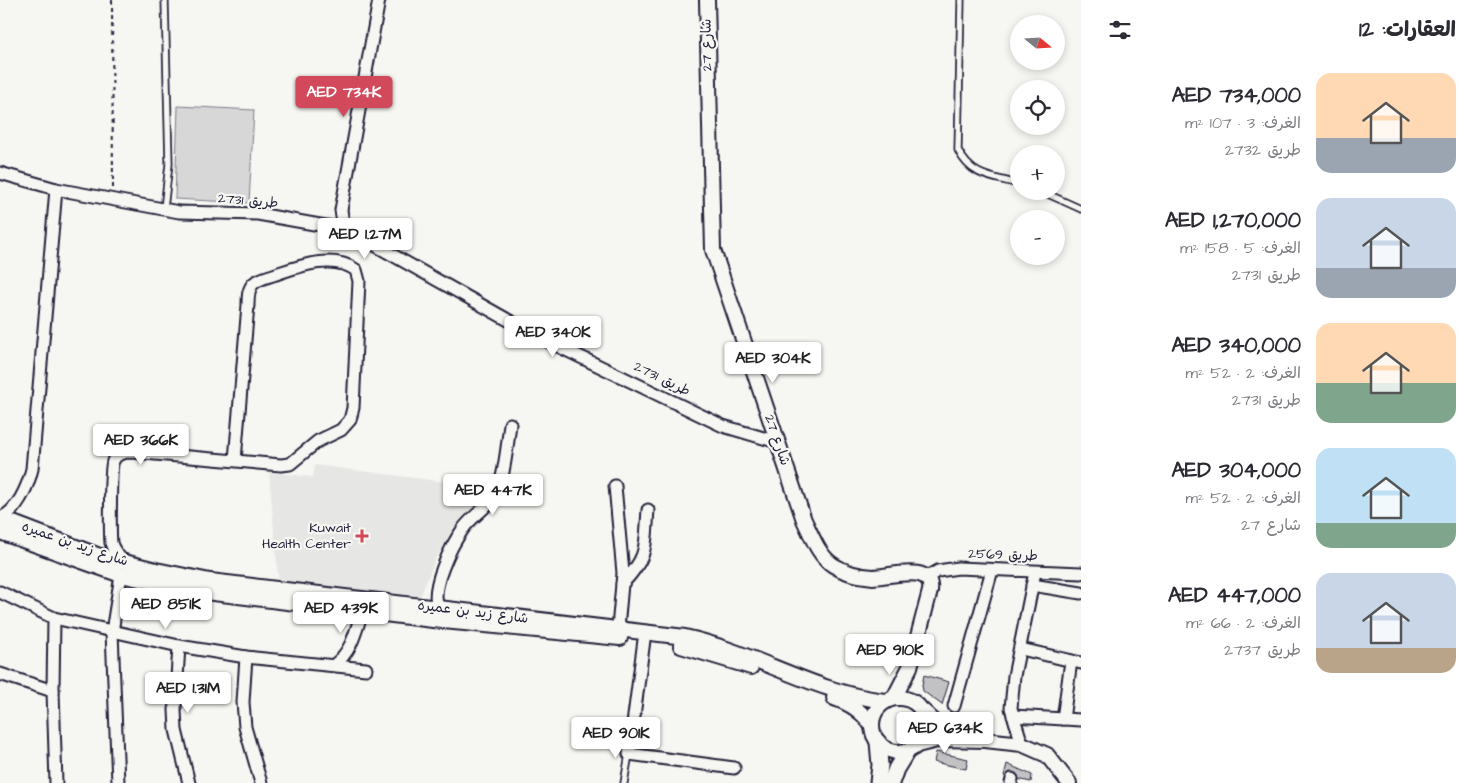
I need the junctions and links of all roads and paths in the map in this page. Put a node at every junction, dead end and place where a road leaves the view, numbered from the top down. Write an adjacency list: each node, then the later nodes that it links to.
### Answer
1 (112, 0): 9 (path)
2 (165, 0): 12 (lane)
3 (378, 0): 13 (street)
4 (706, 0): 15 (street, شارع 27)
5 (961, 0): 7 (lane)
6 (0, 172): 8 (street, طريق 2731)
7 (1010, 181)
8 (56, 189): 9 (street, طريق 2731); 18 (street)
9 (113, 200): 12 (street, طريق 2731)
10 (1062, 200): 11 (lane)
11 (1081, 208)
12 (164, 209): 13 (street, طريق 2731)
13 (348, 230): 15 (street, طريق 2731)
14 (510, 424): 36 (street)
15 (777, 442): 29 (street, شارع 27)
16 (235, 460): 16 (street); 23 (street)
17 (615, 486): 30 (street)
18 (16, 504): 20 (street); 21 (street)
19 (648, 510): 30 (street)
20 (0, 518): 21 (street, شارع زيد بن عميره)
21 (22, 526): 24 (street, شارع زيد بن عميره)
22 (0, 532): 25 (street, شارع زيد بن عميره)
23 (112, 543): 24 (street); 25 (street)
24 (97, 555): 25 (street, شارع زيد بن عميره)
25 (122, 569): 34 (street, شارع زيد بن عميره); 35 (street, شارع زيد بن عميره); 40 (street)
26 (992, 570): 27 (street, طريق 2569); 29 (street, طريق 2569); 52 (street)
27 (1035, 572): 28 (street, طريق 2569); 31 (street)
28 (1081, 573)
29 (927, 577): 47 (street)
30 (622, 584): 39 (street)
31 (1032, 585): 33 (street); 43 (street)
32 (0, 592): 38 (street)
33 (1081, 593)
34 (332, 595): 35 (street); 36 (street, شارع زيد بن عميره)
35 (291, 603): 37 (street, شارع زيد بن عميره)
36 (433, 611): 37 (street, شارع زيد بن عميره); 39 (street, شارع زيد بن عميره); 41 (street, شارع زيد بن عميره)
37 (362, 612): 46 (street)
38 (54, 618): 40 (street); 50 (street)
39 (618, 628): 51 (street, شارع زيد بن عميره)
40 (112, 632): 42 (street); 65 (street)
41 (644, 640): 57 (street, شارع زيد بن عميره); 62 (street)
42 (179, 646): 44 (street); 66 (street)
43 (1021, 648): 45 (street); 54 (street)
44 (246, 657): 46 (street); 67 (street)
45 (1076, 662): 55 (street)
46 (334, 665): 48 (street)
47 (910, 667): 51 (street); 53 (street)
48 (366, 669)
49 (0, 674): 50 (street)
50 (53, 691): 64 (street)
51 (889, 700): 53 (street); 57 (street)
52 (954, 706)
53 (920, 708): 58 (street); 61 (street)
54 (1013, 716): 55 (street); 60 (street)
55 (1063, 718): 56 (street)
56 (1081, 720)
57 (872, 726): 59 (street)
58 (970, 740): 60 (street); 61 (street)
59 (878, 742): 61 (street); 69 (main road)
60 (1022, 744): 71 (street)
61 (912, 748): 70 (main road)
62 (629, 754): 63 (street); 68 (lane)
63 (734, 768)
64 (56, 783)
65 (118, 783)
66 (189, 783)
67 (261, 783)
68 (624, 783)
69 (878, 783)
70 (892, 783)
71 (1069, 783)

